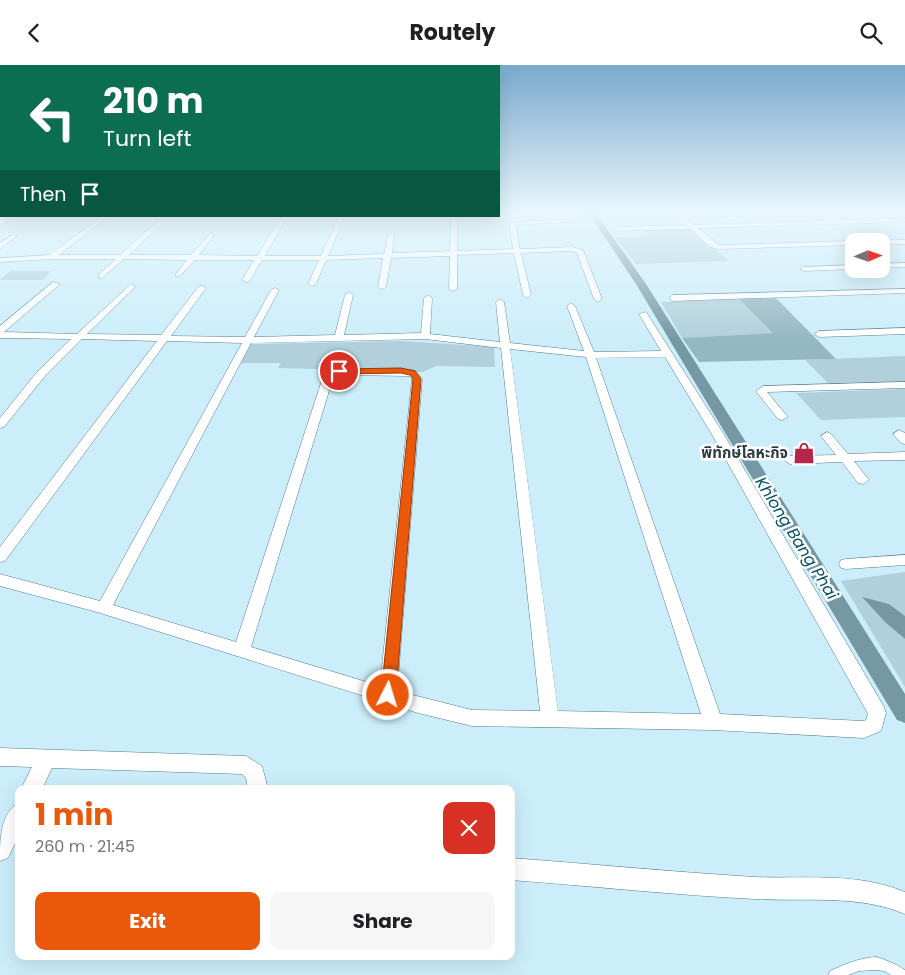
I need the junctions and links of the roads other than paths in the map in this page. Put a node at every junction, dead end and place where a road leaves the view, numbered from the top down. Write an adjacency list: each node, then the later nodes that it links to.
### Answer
1 (54, 254): 10 (street)
2 (125, 254): 11 (street)
3 (195, 254): 12 (street)
4 (326, 254): 14 (street)
5 (422, 254): 9 (street)
6 (453, 254): 28 (street)
7 (518, 254): 32 (street)
8 (581, 254): 35 (street)
9 (389, 256): 14 (street); 26 (street)
10 (51, 257): 11 (street); 15 (street)
11 (122, 257): 12 (street); 21 (street)
12 (193, 257): 13 (street); 20 (street)
13 (259, 257): 14 (street); 22 (street)
14 (324, 258): 24 (street)
15 (0, 260)
16 (905, 265): 17 (street)
17 (890, 266)
18 (845, 267): 19 (street)
19 (804, 269)
20 (179, 275)
21 (102, 276)
22 (246, 280)
23 (56, 284): 40 (street)
24 (312, 284)
25 (131, 287): 42 (street)
26 (382, 287)
27 (202, 288): 45 (street)
28 (453, 289)
29 (275, 290): 46 (street)
30 (905, 291): 34 (street)
31 (349, 295): 44 (street)
32 (527, 295)
33 (428, 298): 43 (street)
34 (673, 298)
35 (598, 299)
36 (500, 302): 47 (street)
37 (571, 306): 49 (street)
38 (643, 315): 48 (street)
39 (905, 331): 41 (street)
40 (0, 333): 42 (street)
41 (819, 334)
42 (80, 337): 45 (street); 52 (street)
43 (425, 337): 44 (street); 47 (street)
44 (339, 338): 46 (street)
45 (163, 339): 46 (street); 58 (street)
46 (247, 340): 62 (street)
47 (505, 346): 49 (street); 65 (street)
48 (668, 354): 49 (street); 66 (street)
49 (590, 355): 66 (street)
50 (905, 385): 51 (street)
51 (782, 417)
52 (0, 425)
53 (827, 436): 55 (street)
54 (905, 455): 55 (street)
55 (844, 458): 56 (street); 57 (street)
56 (790, 459)
57 (863, 481)
58 (0, 557)
59 (905, 560): 60 (street)
60 (846, 564)
61 (0, 580): 62 (street)
62 (104, 608): 63 (street)
63 (242, 650): 64 (street); 64 (street)
64 (388, 695): 65 (street)
65 (550, 720): 66 (street)
66 (713, 722)
67 (0, 757): 68 (street)
68 (46, 759): 69 (street); 70 (street)
69 (33, 785)
70 (257, 785)
71 (15, 821): 72 (street)
72 (0, 850)
73 (515, 869): 74 (street)
74 (905, 903)
75 (834, 975): 76 (lane)
76 (901, 975)

